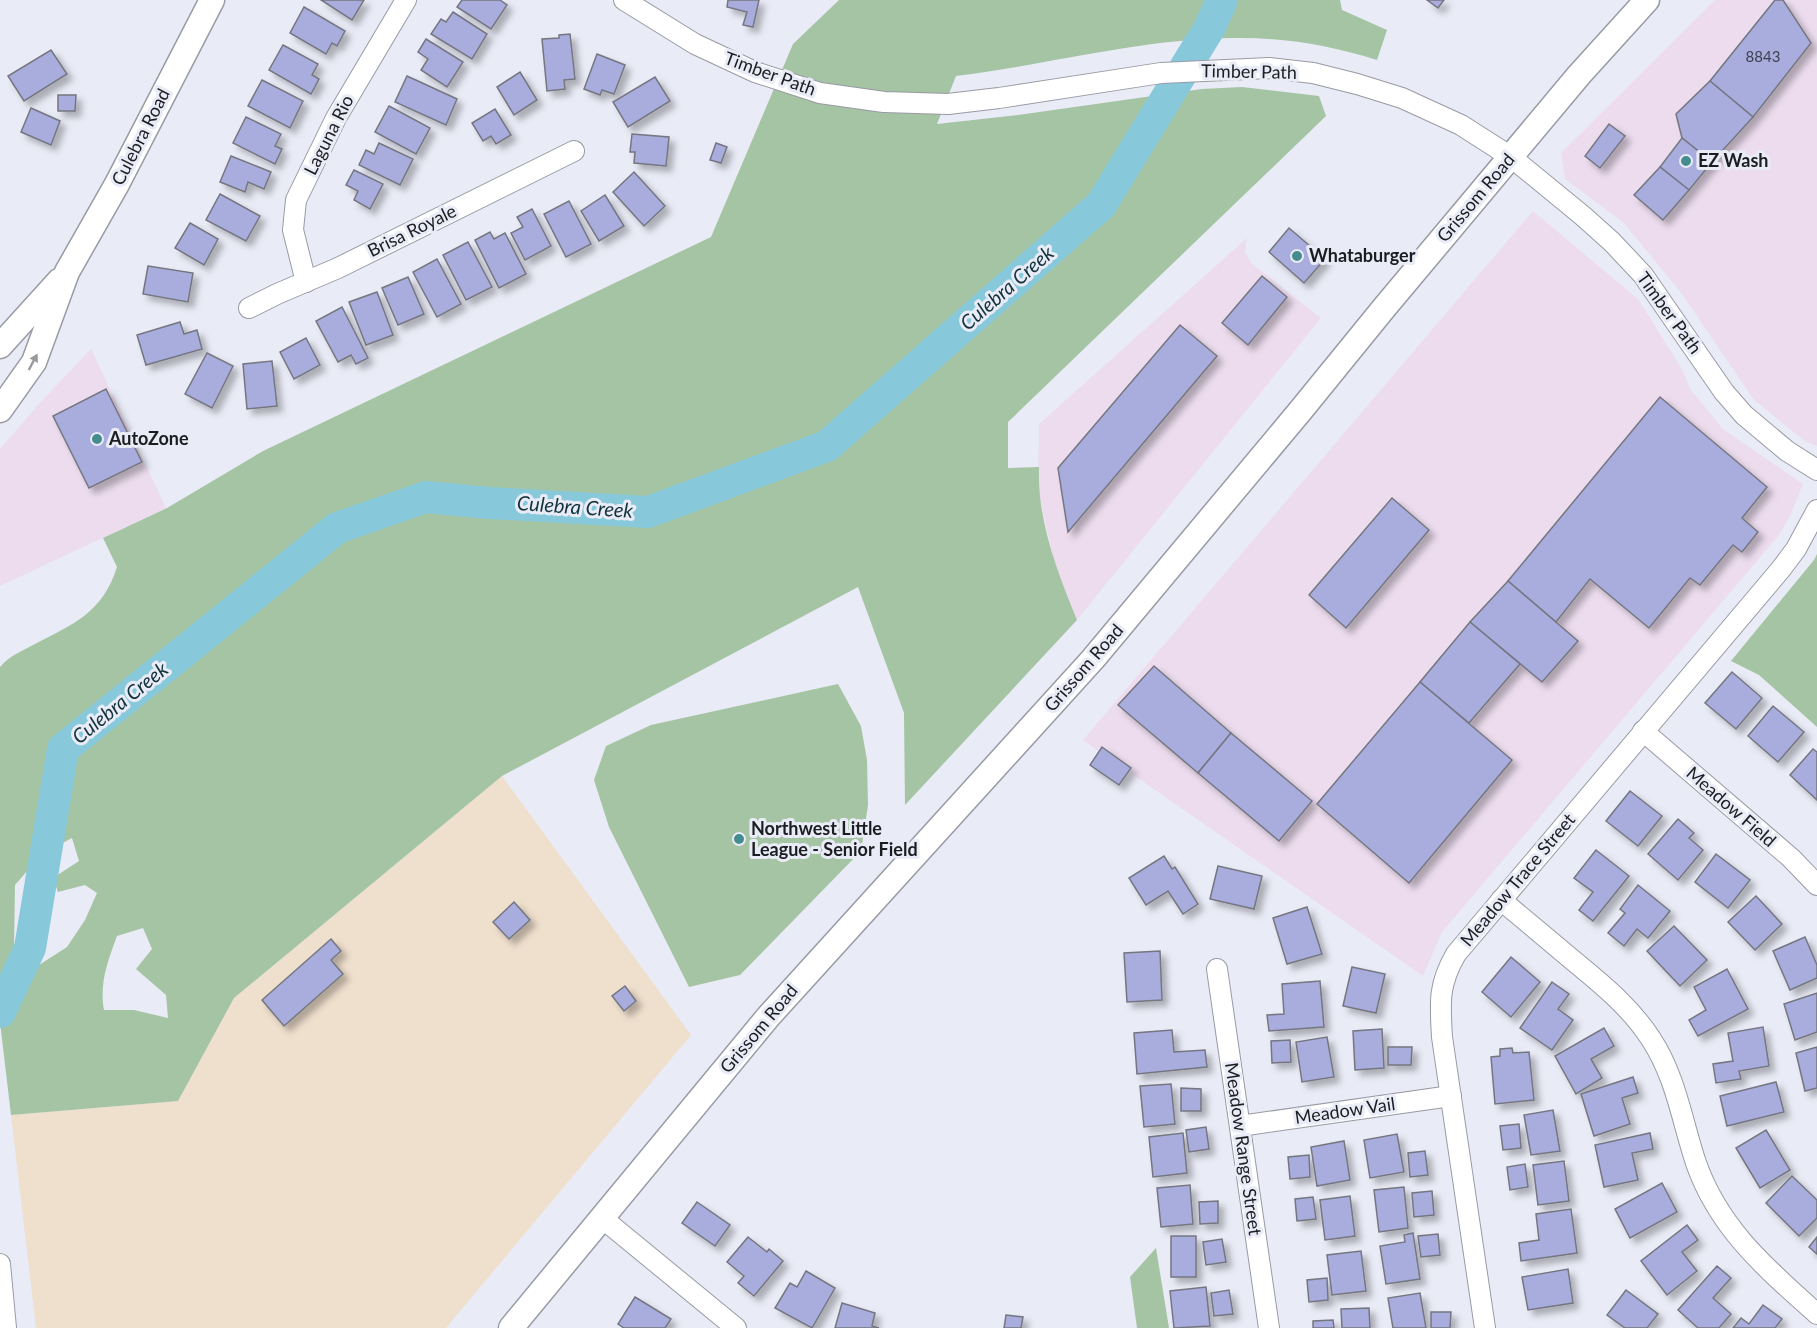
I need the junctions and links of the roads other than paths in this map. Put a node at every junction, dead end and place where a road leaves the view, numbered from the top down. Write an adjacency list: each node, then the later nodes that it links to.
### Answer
1 (212, 0): 7 (main road, Culebra Road)
2 (406, 0): 8 (street, Laguna Rio)
3 (624, 0): 6 (street, Timber Path)
4 (1647, 0): 6 (main road, Grissom Road)
5 (574, 151): 8 (street, Brisa Royale)
6 (1510, 158): 12 (street, Timber Path); 20 (main road, Grissom Road)
7 (67, 272): 10 (main road, Culebra Road); 11 (main road, Culebra Road, one-way to 7)
8 (306, 282): 9 (street, Brisa Royale)
9 (249, 308)
10 (0, 346)
11 (0, 410)
12 (1817, 470)
13 (1817, 510): 14 (street, Meadow Trace Street)
14 (1644, 731): 15 (street, Meadow Field); 16 (street, Meadow Trace Street)
15 (1817, 885)
16 (1501, 900): 18 (street, Meadow Trace Street); 22 (street)
17 (1217, 969): 19 (street, Meadow Range Street)
18 (1451, 1096): 19 (street, Meadow Vail); 27 (street, Meadow Trace Street)
19 (1240, 1126): 26 (street, Meadow Range Street)
20 (602, 1218): 23 (street); 25 (main road, Grissom Road)
21 (0, 1264): 24 (street)
22 (1817, 1314)
23 (728, 1326)
24 (6, 1328)
25 (511, 1328)
26 (1269, 1328)
27 (1485, 1328)

